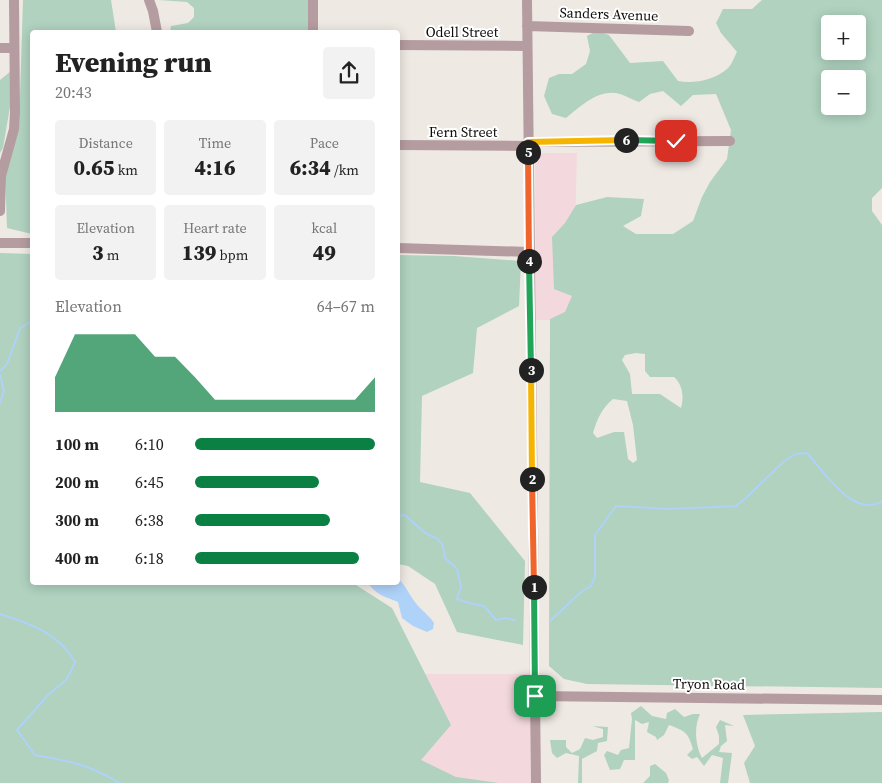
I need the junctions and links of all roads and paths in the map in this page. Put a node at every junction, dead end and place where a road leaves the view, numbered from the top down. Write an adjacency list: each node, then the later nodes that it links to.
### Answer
1 (14, 0): 12 (street)
2 (149, 0): 6 (street)
3 (313, 0): 7 (street)
4 (527, 0): 5 (street)
5 (527, 26): 8 (street, Sanders Avenue); 10 (street)
6 (157, 30)
7 (313, 30)
8 (689, 31)
9 (400, 45): 10 (street, Odell Street)
10 (527, 46): 14 (street)
11 (0, 48): 12 (street)
12 (14, 48): 16 (street)
13 (730, 141): 14 (street, Fern Street)
14 (528, 144): 15 (street, Fern Street); 20 (street)
15 (400, 145)
16 (0, 211)
17 (0, 242): 18 (street)
18 (30, 243)
19 (400, 248): 20 (street)
20 (529, 252): 21 (street)
21 (535, 696): 22 (street, Tryon Road); 23 (street)
22 (882, 700)
23 (536, 783)

